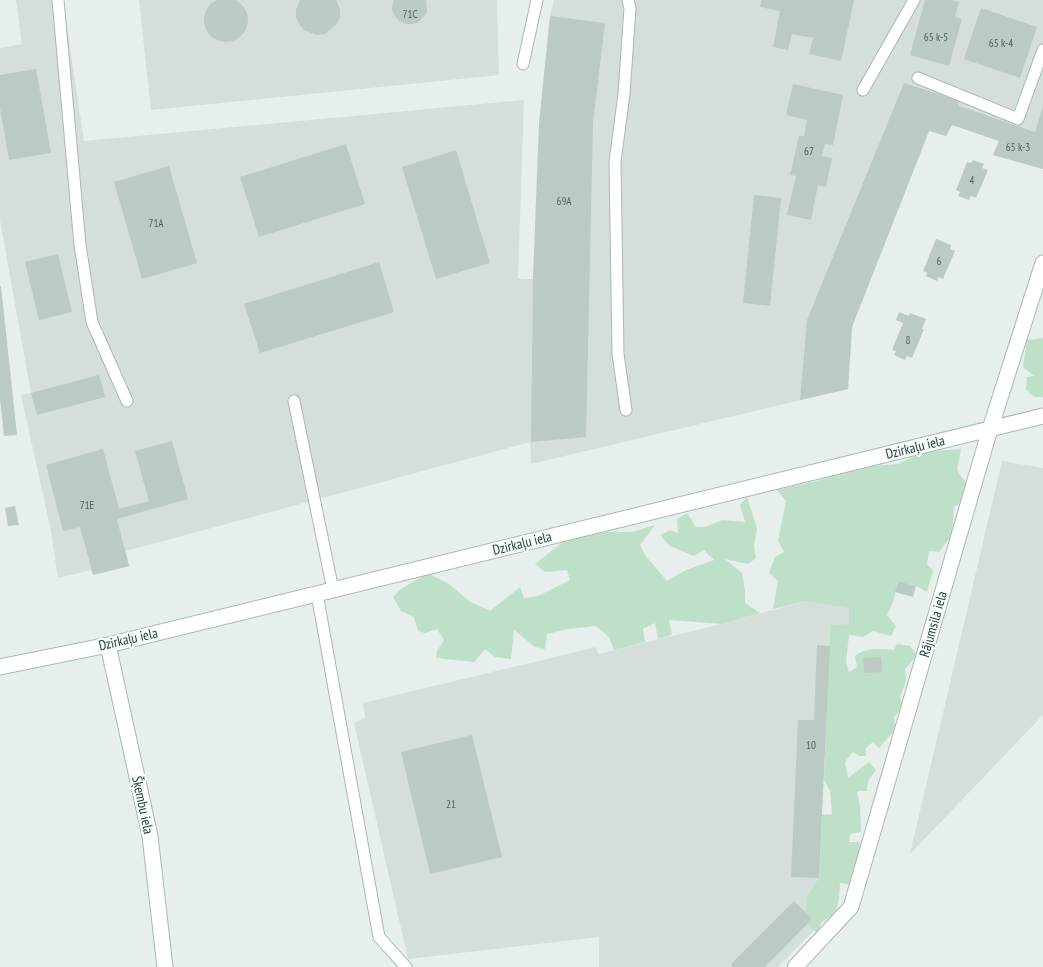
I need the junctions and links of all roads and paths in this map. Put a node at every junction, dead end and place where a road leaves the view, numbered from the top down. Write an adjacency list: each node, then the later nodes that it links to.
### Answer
1 (58, 0): 10 (lane)
2 (537, 0): 6 (lane)
3 (628, 0): 12 (lane)
4 (914, 0): 8 (lane)
5 (1043, 50): 7 (lane)
6 (523, 64)
7 (918, 78)
8 (863, 90)
9 (1043, 263): 14 (street, Rājumsila iela)
10 (127, 401)
11 (294, 402): 15 (lane)
12 (626, 410)
13 (1043, 416): 14 (street, Dzirkaļu iela)
14 (990, 428): 15 (street, Dzirkaļu iela); 21 (street, Rājumsila iela)
15 (333, 590): 16 (street, Dzirkaļu iela)
16 (317, 594): 17 (street, Dzirkaļu iela); 20 (lane)
17 (108, 644): 18 (street, Dzirkaļu iela); 19 (street, Šķembu iela)
18 (0, 667)
19 (165, 967)
20 (406, 967)
21 (795, 967)

